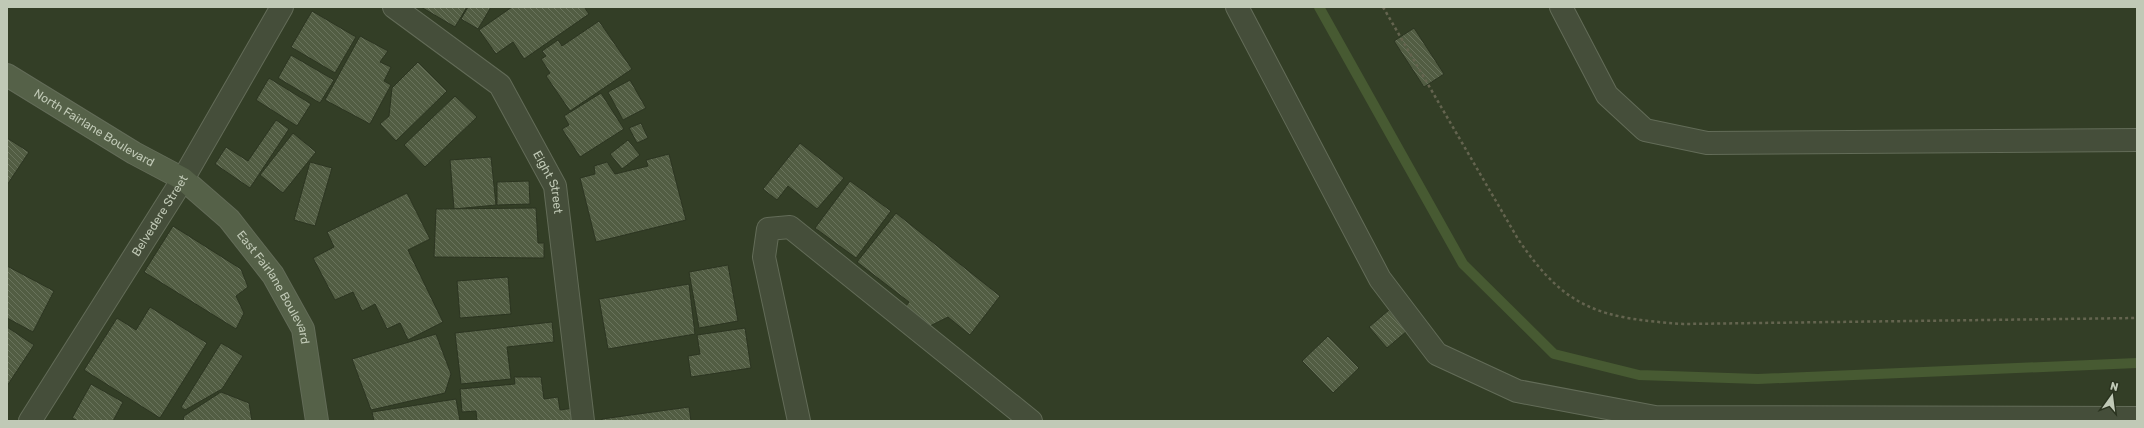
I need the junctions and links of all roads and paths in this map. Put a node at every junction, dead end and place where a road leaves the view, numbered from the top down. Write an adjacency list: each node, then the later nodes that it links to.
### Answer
1 (282, 7): 8 (street, Belvedere Street)
2 (394, 7): 13 (street, Eight Street)
3 (1237, 7): 10 (street)
4 (1383, 7): 9 (path)
5 (1561, 7): 7 (street)
6 (7, 75): 8 (street, North Fairlane Boulevard)
7 (2137, 140)
8 (183, 179): 11 (street, Belvedere Street); 12 (street, East Fairlane Boulevard)
9 (2137, 318)
10 (2137, 418)
11 (30, 421)
12 (317, 421)
13 (583, 421)
14 (799, 421): 15 (street)
15 (1031, 421)

